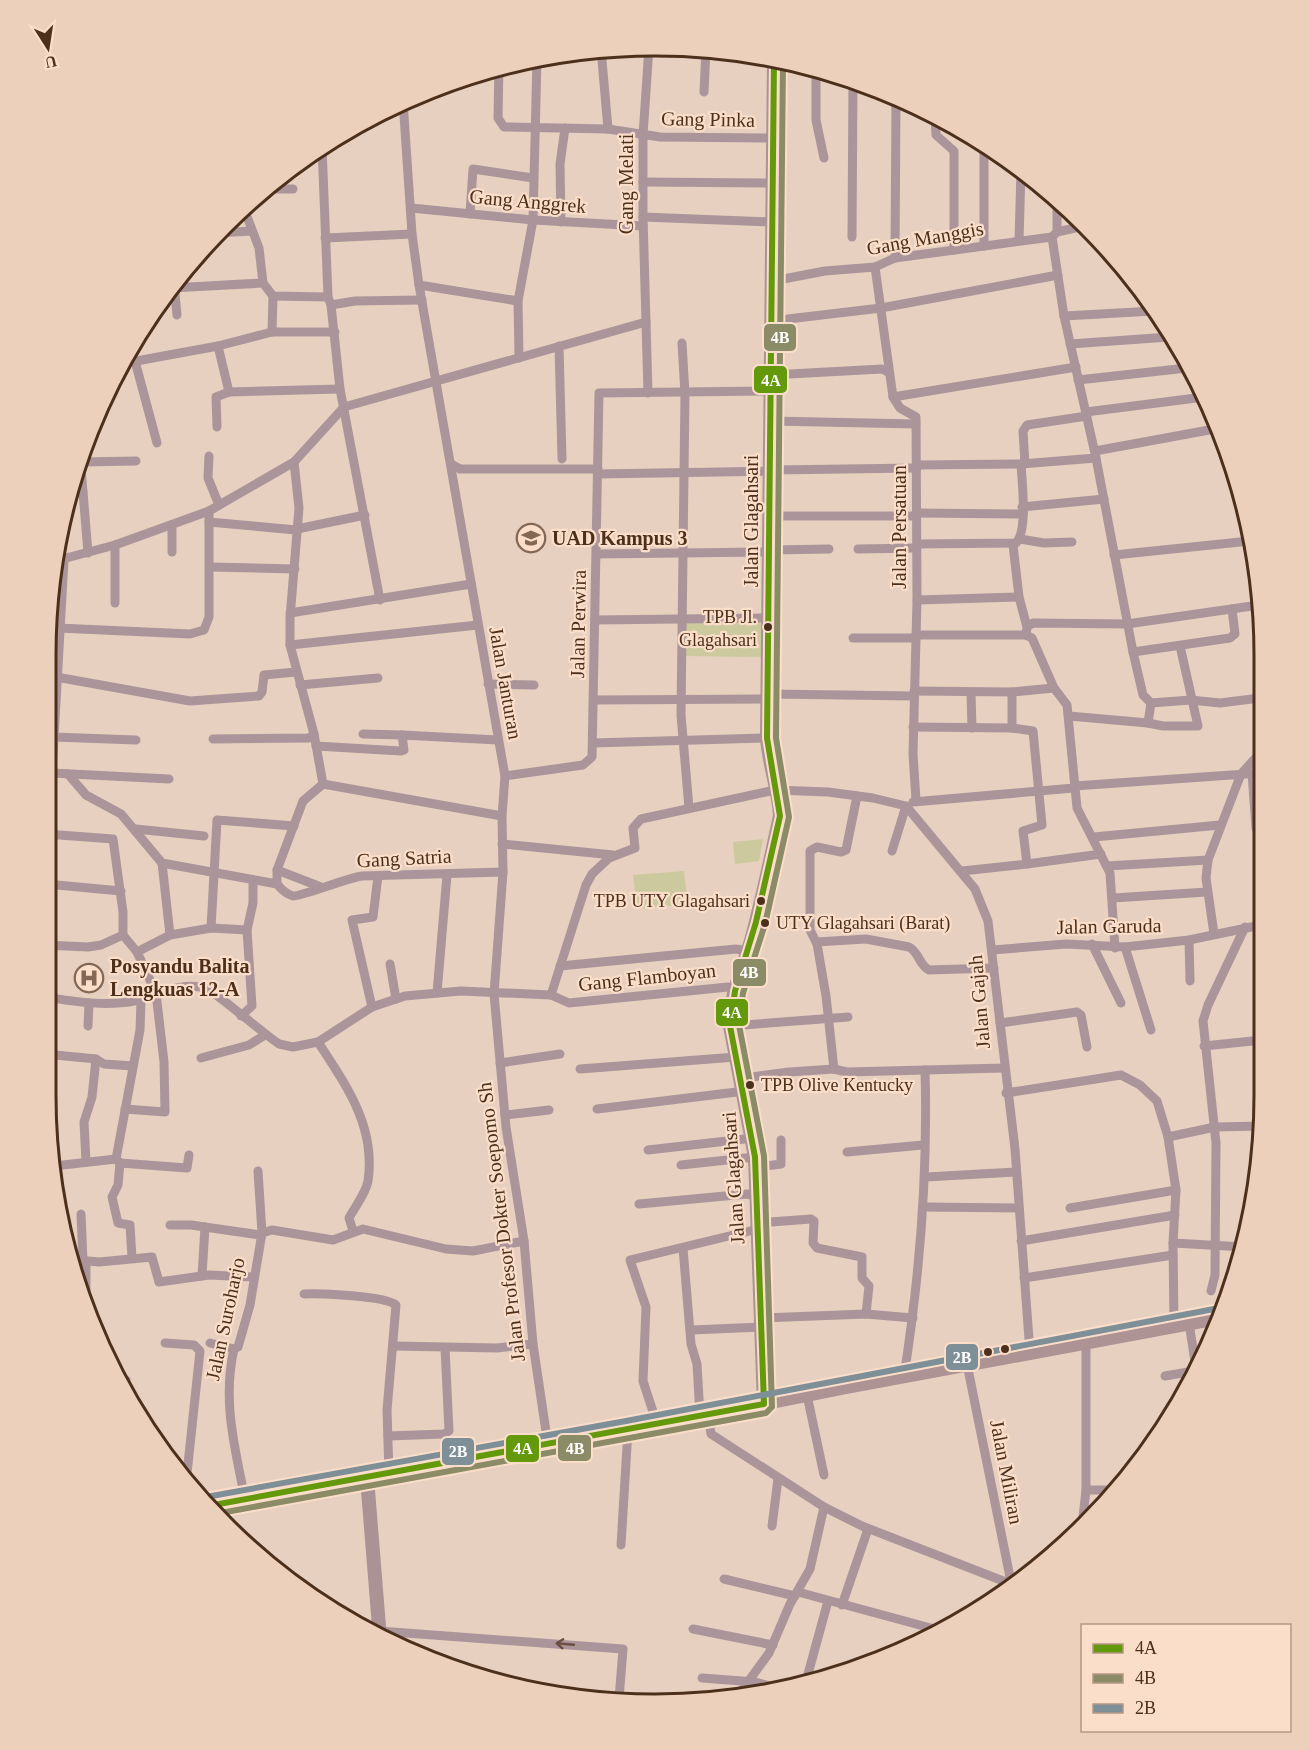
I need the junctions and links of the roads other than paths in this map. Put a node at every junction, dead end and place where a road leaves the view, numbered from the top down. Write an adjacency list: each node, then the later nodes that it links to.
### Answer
1 (648, 56): 16 (street, Gang Melati)
2 (602, 58): 15 (street)
3 (706, 58): 9 (street)
4 (537, 67): 13 (street)
5 (774, 68): 17 (street, Jalan Glagahsari)
6 (499, 76): 13 (street, Gang Pinka)
7 (816, 78): 20 (street)
8 (853, 89): 40 (street)
9 (704, 92)
10 (896, 106): 45 (street)
11 (404, 111): 27 (street)
12 (935, 126): 44 (street)
13 (535, 127): 14 (street, Gang Pinka); 21 (street)
14 (564, 128): 15 (street, Gang Pinka); 33 (street)
15 (608, 129): 16 (street, Gang Pinka)
16 (643, 135): 17 (street, Gang Pinka); 23 (street, Gang Melati)
17 (772, 138): 24 (street, Jalan Glagahsari)
18 (984, 154): 43 (street)
19 (321, 156): 41 (street)
20 (824, 158)
21 (533, 178): 29 (street); 31 (street)
22 (1021, 180): 42 (street)
23 (643, 182): 24 (street); 32 (street, Gang Melati)
24 (772, 183): 34 (street, Jalan Glagahsari)
25 (278, 189): 26 (street)
26 (293, 189)
27 (411, 208): 29 (street, Gang Anggrek); 38 (street)
28 (1056, 210): 39 (street)
29 (470, 214): 31 (street, Gang Anggrek)
30 (247, 216): 36 (street)
31 (532, 220): 33 (street, Gang Anggrek); 56 (street)
32 (643, 221): 33 (street, Gang Anggrek); 34 (street, Gang Anggrek); 62 (street, Gang Melati)
33 (561, 222)
34 (772, 222): 49 (street, Jalan Glagahsari)
35 (1075, 229): 39 (street, Gang Manggis)
36 (252, 231): 37 (street); 48 (street)
37 (230, 232)
38 (412, 234): 41 (street); 50 (street)
39 (1054, 235): 42 (street, Gang Manggis); 47 (street)
40 (852, 237)
41 (325, 238): 55 (street)
42 (1019, 240): 43 (street, Gang Manggis)
43 (984, 246): 44 (street, Gang Manggis)
44 (954, 250): 45 (street, Gang Manggis)
45 (895, 258): 46 (street, Gang Manggis)
46 (875, 267): 49 (street, Gang Manggis); 57 (street)
47 (1058, 275): 57 (street); 60 (street)
48 (263, 284): 51 (street); 53 (street)
49 (772, 284): 61 (street, Jalan Glagahsari)
50 (420, 285): 54 (street); 56 (street)
51 (183, 286)
52 (174, 296): 59 (street)
53 (273, 296): 55 (street); 63 (street)
54 (422, 300): 55 (street); 78 (street)
55 (329, 301): 64 (street)
56 (518, 301): 70 (street)
57 (881, 308): 61 (street); 75 (street)
58 (1145, 311): 60 (street)
59 (177, 315)
60 (1064, 316): 67 (street)
61 (771, 321): 76 (street, Jalan Glagahsari)
62 (646, 322): 69 (street); 82 (street, Gang Melati)
63 (272, 332): 64 (street); 68 (street)
64 (335, 332): 79 (street)
65 (1162, 337): 67 (street)
66 (682, 343): 83 (street)
67 (1070, 344): 73 (street)
68 (218, 346): 71 (street); 81 (street)
69 (560, 346): 70 (street); 95 (street)
70 (519, 358): 78 (street)
71 (133, 361)
72 (130, 367): 92 (street)
73 (1076, 368): 77 (street); 84 (street)
74 (1180, 369): 77 (street)
75 (888, 372): 76 (street); 84 (street)
76 (771, 375): 80 (street, Jalan Glagahsari)
77 (1078, 380): 87 (street)
78 (437, 381): 86 (street); 99 (street, Jalan Janturan)
79 (340, 389): 81 (street); 86 (street)
80 (771, 391): 83 (street, Jalan Perwira); 88 (street, Jalan Glagahsari)
81 (229, 392): 90 (street)
82 (648, 393): 83 (street, Jalan Perwira); 103 (street, Jalan Perwira)
83 (685, 393): 104 (street)
84 (893, 397): 89 (street)
85 (1196, 399): 87 (street)
86 (344, 407): 98 (street); 112 (street)
87 (1087, 414): 93 (street); 100 (street)
88 (771, 422): 89 (street); 102 (street, Jalan Glagahsari)
89 (916, 424): 101 (street, Jalan Persatuan)
90 (217, 427)
91 (1210, 430): 93 (street)
92 (157, 442)
93 (1095, 454): 100 (street); 108 (street)
94 (209, 456): 109 (street)
95 (562, 459)
96 (88, 460): 97 (street)
97 (136, 461)
98 (294, 462): 109 (street); 117 (street)
99 (451, 464): 103 (street); 134 (street, Jalan Janturan)
100 (1023, 464): 101 (street); 110 (street)
101 (917, 467): 102 (street); 113 (street, Jalan Persatuan)
102 (772, 471): 104 (street); 114 (street, Jalan Glagahsari)
103 (598, 472): 104 (street); 129 (street, Jalan Perwira)
104 (683, 473): 127 (street)
105 (82, 480): 106 (street)
106 (82, 492): 107 (street); 128 (street)
107 (78, 493)
108 (1104, 499): 110 (street); 130 (street)
109 (219, 505): 111 (street)
110 (1022, 510): 113 (street); 118 (street)
111 (209, 511): 115 (street); 116 (street)
112 (365, 514): 117 (street); 136 (street)
113 (916, 515): 114 (street); 122 (street, Jalan Persatuan)
114 (771, 516): 125 (street, Jalan Glagahsari)
115 (209, 522): 117 (street); 132 (street)
116 (172, 525): 121 (street); 126 (street)
117 (296, 529): 133 (street)
118 (1016, 542): 119 (street); 122 (street); 135 (street)
119 (1072, 542)
120 (1243, 542): 130 (street)
121 (115, 545): 128 (street); 139 (street)
122 (917, 546): 124 (street); 137 (street, Jalan Persatuan)
123 (829, 549): 125 (street)
124 (858, 549)
125 (771, 551): 127 (street); 143 (street, Jalan Glagahsari)
126 (172, 552)
127 (681, 552): 129 (street); 144 (street)
128 (88, 553): 131 (street)
129 (597, 554): 145 (street, Jalan Perwira)
130 (1114, 555): 146 (street)
131 (64, 559)
132 (211, 567): 133 (street); 148 (street)
133 (295, 569): 142 (street)
134 (471, 584): 136 (street); 147 (street, Jalan Janturan)
135 (1019, 597): 137 (street); 149 (street)
136 (380, 600): 142 (street)
137 (917, 600): 150 (street, Jalan Persatuan)
138 (58, 601): 148 (street)
139 (115, 603)
140 (1251, 606): 141 (street)
141 (1232, 609): 146 (street); 153 (street)
142 (290, 614): 152 (street)
143 (770, 618): 144 (street); 165 (street, Jalan Glagahsari)
144 (682, 619): 145 (street); 166 (street)
145 (595, 620): 168 (street, Jalan Perwira)
146 (1127, 624): 149 (street); 154 (street)
147 (478, 625): 152 (street); 158 (street, Jalan Janturan)
148 (58, 628): 156 (street)
149 (1027, 631): 150 (street); 161 (street)
150 (916, 636): 151 (street); 163 (street, Jalan Persatuan)
151 (853, 638)
152 (291, 645): 155 (street)
153 (1180, 646): 154 (street); 169 (street)
154 (1133, 652): 170 (street)
155 (296, 672): 156 (street); 159 (street)
156 (56, 677)
157 (378, 678): 159 (street)
158 (488, 684): 160 (street); 183 (street, Jalan Janturan)
159 (300, 685): 176 (street)
160 (534, 685)
161 (1054, 688): 162 (street); 171 (street)
162 (1011, 692): 164 (street); 175 (street)
163 (914, 693): 164 (street); 165 (street); 173 (street, Jalan Persatuan)
164 (971, 693): 174 (street)
165 (769, 696): 166 (street); 180 (street, Jalan Glagahsari)
166 (681, 699): 168 (street); 184 (street)
167 (1254, 699): 169 (street)
168 (595, 700): 185 (street, Jalan Perwira)
169 (1191, 700): 170 (street); 172 (street)
170 (1151, 703): 172 (street)
171 (1069, 716): 172 (street); 195 (street)
172 (1148, 723)
173 (913, 727): 174 (street); 199 (street, Jalan Persatuan)
174 (972, 728): 175 (street)
175 (1012, 728): 197 (street)
176 (314, 734): 181 (street); 186 (street)
177 (363, 734): 178 (street)
178 (402, 735): 183 (street); 186 (street)
179 (56, 737): 182 (street)
180 (767, 738): 184 (street); 196 (street, Jalan Glagahsari)
181 (213, 739)
182 (136, 740)
183 (498, 740): 192 (street, Jalan Janturan)
184 (682, 741): 185 (street); 201 (street)
185 (593, 743): 192 (street, Jalan Perwira)
186 (316, 746): 194 (street)
187 (1254, 760): 191 (street)
188 (56, 773): 190 (street)
189 (1254, 773): 191 (street)
190 (68, 774): 193 (street); 205 (street)
191 (1241, 774): 195 (street); 203 (street)
192 (505, 776): 202 (street, Jalan Janturan)
193 (169, 779)
194 (323, 784): 202 (street); 204 (street)
195 (1074, 787): 197 (street); 208 (street)
196 (775, 790): 198 (street); 201 (street); 243 (street, Jalan Glagahsari)
197 (1037, 793): 199 (street); 215 (street)
198 (857, 796): 200 (street); 238 (street)
199 (916, 800): 200 (street)
200 (906, 806): 210 (street); 220 (street, Jalan Gajah)
201 (689, 808): 212 (street)
202 (502, 816): 209 (street, Jalan Janturan)
203 (1221, 825): 208 (street); 213 (street)
204 (294, 826): 217 (street); 218 (street)
205 (136, 829): 207 (street); 214 (street)
206 (56, 835): 227 (street)
207 (204, 836)
208 (1094, 837): 211 (street)
209 (502, 844): 212 (street); 219 (street, Jalan Janturan)
210 (892, 851)
211 (1101, 854): 215 (street); 216 (street)
212 (613, 855): 246 (street)
213 (1208, 860): 216 (street); 228 (street)
214 (162, 863): 218 (street); 234 (street)
215 (1027, 864): 220 (street)
216 (1107, 866): 229 (street)
217 (277, 870): 224 (street); 226 (street)
218 (213, 871): 223 (street); 231 (street)
219 (503, 872): 221 (street, Gang Satria); 252 (street, Jalan Janturan)
220 (962, 872): 242 (street, Jalan Gajah)
221 (447, 875): 222 (street, Gang Satria); 251 (street)
222 (378, 876): 226 (street, Gang Satria); 259 (street)
223 (253, 880): 224 (street); 233 (street)
224 (278, 884): 226 (street, Gang Satria)
225 (56, 885): 227 (street)
226 (321, 887)
227 (121, 891): 236 (street)
228 (1207, 892): 229 (street); 235 (street)
229 (1113, 898): 241 (street)
230 (1254, 926): 232 (street, Jalan Garuda)
231 (211, 927): 233 (street); 234 (street)
232 (1245, 927): 235 (street, Jalan Garuda); 270 (street)
233 (247, 930): 260 (street)
234 (170, 934): 244 (street)
235 (1214, 934): 237 (street, Jalan Garuda)
236 (123, 935): 240 (street); 244 (street)
237 (1189, 940): 241 (street, Jalan Garuda); 248 (street)
238 (816, 942): 247 (street); 262 (street)
239 (1092, 944): 241 (street, Jalan Garuda); 242 (street, Jalan Garuda); 258 (street)
240 (56, 946)
241 (1120, 948): 266 (street)
242 (992, 950): 247 (street, Jalan Gajah)
243 (748, 951): 246 (street); 249 (street, Jalan Glagahsari)
244 (137, 952): 250 (street)
245 (390, 964): 255 (street)
246 (560, 966): 253 (street)
247 (994, 968): 263 (street, Jalan Gajah)
248 (1190, 981)
249 (733, 990): 253 (street, Gang Flamboyan); 265 (street, Jalan Glagahsari)
250 (156, 993): 256 (street); 260 (street); 285 (street)
251 (438, 993): 252 (street, Gang Flamboyan); 255 (street, Gang Flamboyan)
252 (494, 994): 253 (street, Gang Flamboyan); 277 (street, Jalan Profesor Dokter Soepomo Sh)
253 (551, 995)
254 (56, 998): 257 (street)
255 (396, 999): 259 (street, Gang Flamboyan)
256 (141, 1000): 257 (street); 278 (street)
257 (89, 1003): 264 (street)
258 (1121, 1003)
259 (372, 1007): 269 (street, Gang Flamboyan)
260 (241, 1016): 267 (street)
261 (848, 1017): 262 (street)
262 (828, 1018): 265 (street); 281 (street)
263 (1000, 1023): 271 (street); 279 (street, Jalan Gajah)
264 (88, 1026)
265 (730, 1026): 274 (street, Jalan Glagahsari)
266 (1151, 1030)
267 (265, 1035): 269 (street); 275 (street)
268 (1254, 1041): 270 (street)
269 (318, 1042): 317 (street)
270 (1204, 1046): 290 (street)
271 (1087, 1047)
272 (560, 1053): 277 (street)
273 (56, 1055): 276 (street)
274 (736, 1057): 280 (street); 283 (street, Jalan Glagahsari)
275 (201, 1058)
276 (96, 1059): 278 (street); 299 (street)
277 (500, 1063): 288 (street, Jalan Profesor Dokter Soepomo Sh)
278 (133, 1066): 285 (street)
279 (1004, 1068): 282 (street); 284 (street, Jalan Gajah)
280 (580, 1069)
281 (834, 1069): 282 (street); 283 (street)
282 (925, 1070): 294 (street)
283 (743, 1086): 286 (street); 292 (street, Jalan Glagahsari)
284 (1006, 1094): 291 (street); 304 (street, Jalan Gajah)
285 (125, 1109): 298 (street)
286 (597, 1109)
287 (549, 1110): 288 (street)
288 (505, 1115): 319 (street, Jalan Profesor Dokter Soepomo Sh)
289 (1252, 1126): 290 (street)
290 (1215, 1127): 291 (street); 322 (street)
291 (1168, 1137): 306 (street)
292 (753, 1138): 295 (street); 300 (street, Jalan Glagahsari)
293 (781, 1140): 300 (street)
294 (923, 1145): 296 (street); 305 (street)
295 (648, 1150)
296 (847, 1152)
297 (189, 1155): 298 (street)
298 (118, 1161): 299 (street); 326 (street)
299 (86, 1162): 301 (street)
300 (756, 1164): 302 (street); 307 (street, Jalan Glagahsari)
301 (60, 1165)
302 (681, 1165)
303 (258, 1171): 318 (street, Jalan Suroharjo)
304 (1016, 1172): 305 (street); 310 (street, Jalan Gajah)
305 (926, 1177): 309 (street)
306 (1176, 1190): 311 (street); 313 (street)
307 (757, 1196): 308 (street); 315 (street, Jalan Glagahsari)
308 (639, 1204)
309 (924, 1208): 310 (street); 336 (street)
310 (1019, 1208): 320 (street, Jalan Gajah)
311 (1070, 1208)
312 (81, 1214): 328 (street)
313 (1175, 1215): 320 (street); 321 (street)
314 (170, 1225): 316 (street)
315 (757, 1226): 324 (street); 335 (street); 338 (street, Jalan Glagahsari)
316 (205, 1227): 318 (street); 329 (street)
317 (354, 1231): 318 (street); 319 (street)
318 (261, 1234): 330 (street, Jalan Suroharjo)
319 (524, 1241): 344 (street, Jalan Profesor Dokter Soepomo Sh)
320 (1021, 1241): 331 (street, Jalan Gajah)
321 (1173, 1243): 322 (street); 325 (street)
322 (1215, 1246): 323 (street); 333 (street)
323 (1234, 1247)
324 (683, 1248): 340 (street); 357 (street)
325 (1173, 1255): 331 (street); 339 (street)
326 (132, 1258): 328 (street); 329 (street)
327 (79, 1260): 328 (street)
328 (85, 1261): 332 (street)
329 (202, 1276): 330 (street)
330 (254, 1277): 347 (street, Jalan Suroharjo)
331 (1024, 1278): 348 (street, Jalan Gajah)
332 (86, 1283)
333 (1211, 1291)
334 (304, 1294): 345 (street)
335 (866, 1314): 336 (street); 338 (street)
336 (913, 1318): 352 (street)
337 (1210, 1319): 339 (main road)
338 (761, 1322): 340 (street); 355 (street, Jalan Glagahsari)
339 (1181, 1325): 342 (main road); 349 (street)
340 (692, 1330): 356 (street)
341 (165, 1342): 361 (street)
342 (1086, 1342): 348 (main road); 366 (street)
343 (210, 1343): 347 (street)
344 (533, 1344): 346 (street); 360 (street, Jalan Profesor Dokter Soepomo Sh)
345 (394, 1346): 346 (street); 359 (street)
346 (445, 1348): 359 (street)
347 (234, 1349): 368 (street, Jalan Suroharjo)
348 (1030, 1353): 350 (main road)
349 (1192, 1360)
350 (967, 1364): 352 (main road); 375 (street, Jalan Miliran)
351 (1186, 1372): 353 (street)
352 (904, 1376): 354 (main road)
353 (1165, 1376)
354 (807, 1395): 355 (main road); 363 (street)
355 (764, 1404): 356 (main road)
356 (704, 1415): 357 (main road); 365 (street)
357 (657, 1424): 358 (main road)
358 (628, 1430): 360 (main road); 374 (street)
359 (388, 1436): 362 (street)
360 (548, 1445): 362 (main road)
361 (187, 1470)
362 (389, 1474): 364 (main road)
363 (824, 1475)
364 (367, 1478): 368 (main road); 381 (street)
365 (778, 1479): 370 (street); 372 (street)
366 (1086, 1490): 367 (street); 371 (street)
367 (1105, 1490)
368 (245, 1499): 369 (main road)
369 (217, 1504)
370 (824, 1507): 373 (street); 378 (street)
371 (1083, 1513)
372 (772, 1526)
373 (867, 1529): 377 (street); 380 (street)
374 (621, 1545)
375 (1010, 1577)
376 (724, 1579): 378 (street)
377 (1003, 1582)
378 (796, 1594): 379 (street); 385 (street)
379 (828, 1601): 380 (street); 386 (street)
380 (842, 1605): 382 (street)
381 (379, 1627)
382 (928, 1628)
383 (693, 1629): 385 (street)
384 (396, 1636): 391 (street, one-way to 384)
385 (773, 1645): 388 (street)
386 (808, 1674)
387 (702, 1678): 388 (street)
388 (749, 1682): 389 (street); 390 (street)
389 (761, 1685)
390 (745, 1687)
391 (619, 1693)

